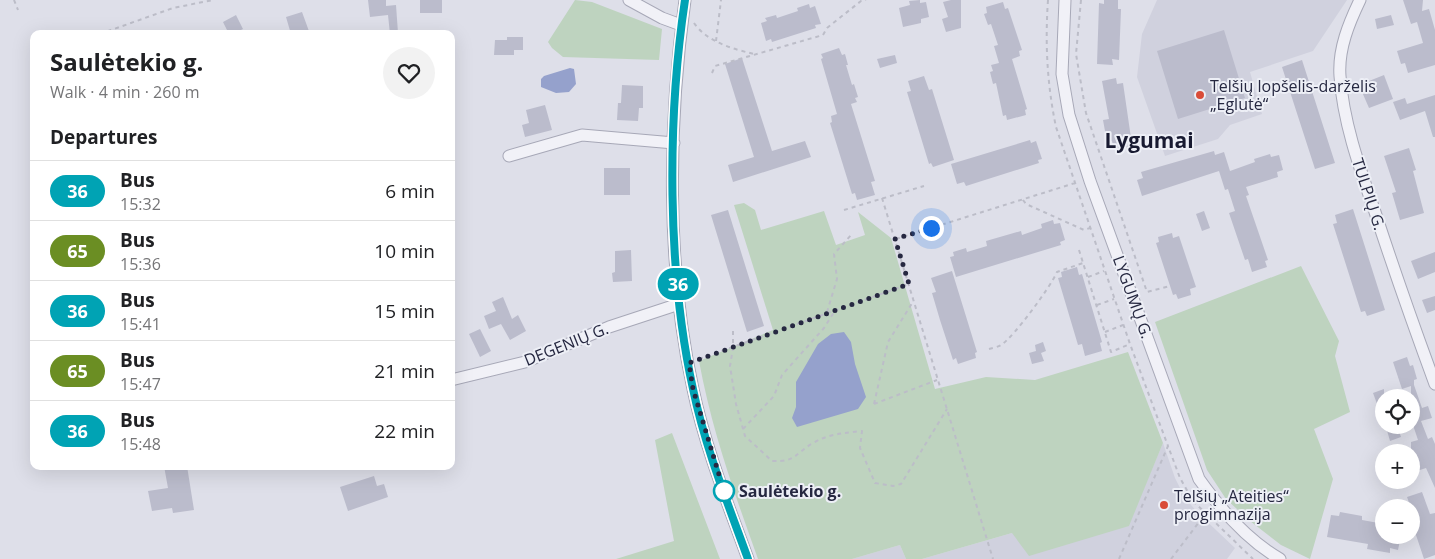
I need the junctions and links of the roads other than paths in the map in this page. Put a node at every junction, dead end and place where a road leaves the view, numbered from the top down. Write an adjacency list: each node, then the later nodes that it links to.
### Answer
1 (629, 0): 5 (street)
2 (1065, 0): 12 (street, LYGUMŲ G.)
3 (1360, 0): 10 (street, TULPIŲ G.)
4 (684, 3): 5 (street)
5 (682, 25): 6 (street)
6 (674, 143): 7 (street); 8 (street)
7 (509, 156)
8 (680, 304): 9 (street, DEGENIŲ G.); 11 (street)
9 (455, 379)
10 (1435, 384)
11 (748, 559)
12 (1280, 559)

